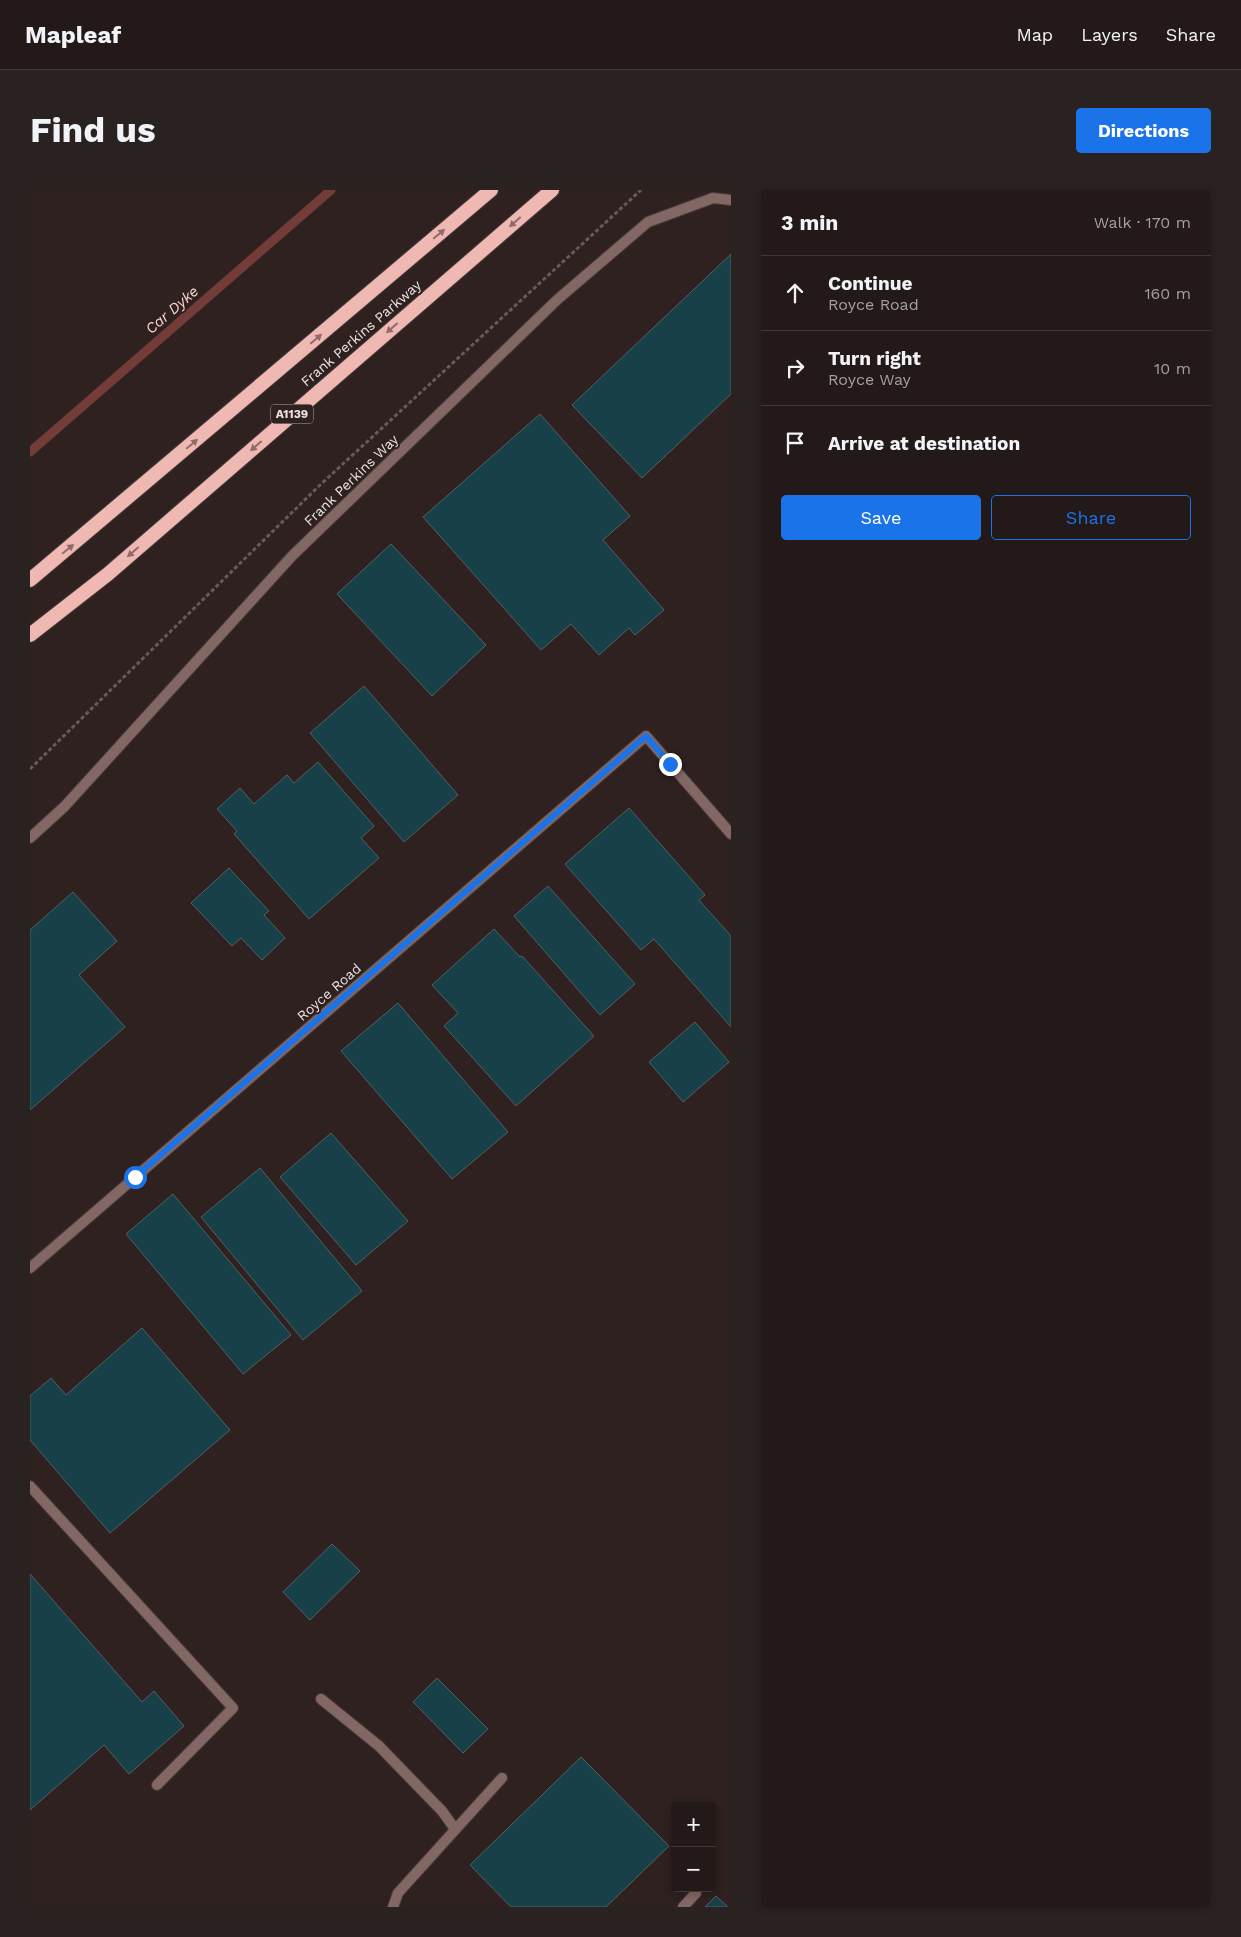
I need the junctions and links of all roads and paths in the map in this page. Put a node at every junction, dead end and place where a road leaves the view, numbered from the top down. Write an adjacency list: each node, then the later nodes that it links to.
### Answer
1 (491, 190): 5 (highway, Frank Perkins Parkway, one-way to 1)
2 (552, 190): 6 (highway, Frank Perkins Parkway / A1139, one-way to 6)
3 (641, 190): 7 (path)
4 (731, 200): 9 (street, Frank Perkins Way)
5 (30, 580)
6 (30, 636)
7 (30, 769)
8 (731, 834): 10 (street, Royce Road)
9 (30, 838)
10 (30, 1268)
11 (30, 1486): 14 (street)
12 (321, 1699): 15 (street)
13 (502, 1778): 15 (street)
14 (157, 1785)
15 (456, 1829): 17 (street)
16 (696, 1893): 18 (street)
17 (393, 1907)
18 (682, 1907)

